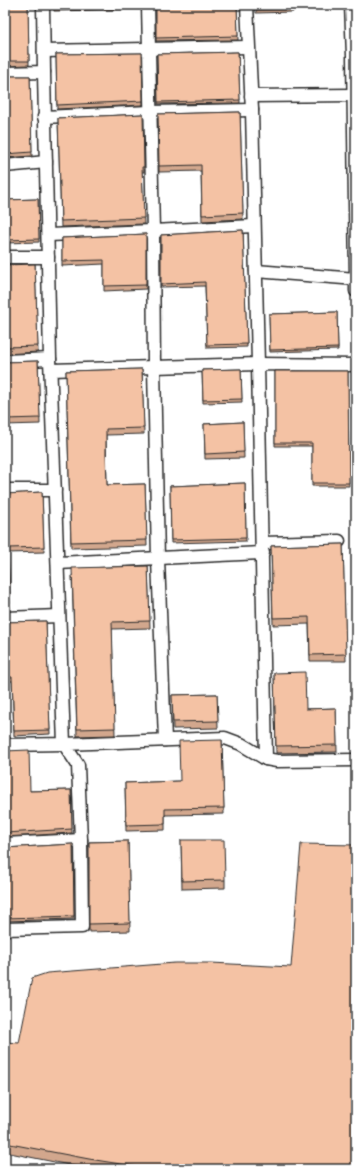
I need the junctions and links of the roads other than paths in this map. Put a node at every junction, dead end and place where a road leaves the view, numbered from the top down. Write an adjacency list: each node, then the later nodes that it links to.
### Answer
1 (43, 5): 7 (street)
2 (148, 5): 6 (street)
3 (247, 5): 5 (street)
4 (352, 5): 8 (street)
5 (248, 47): 6 (street); 12 (street)
6 (149, 48): 7 (street); 14 (street)
7 (44, 51): 9 (street)
8 (355, 56): 11 (street)
9 (44, 72): 10 (street); 15 (street)
10 (5, 73)
11 (353, 95): 12 (street); 18 (street)
12 (251, 96): 13 (street)
13 (252, 110): 14 (street); 19 (street)
14 (150, 112): 15 (street); 20 (street)
15 (44, 117): 16 (street)
16 (46, 162): 17 (street); 21 (street)
17 (5, 166)
18 (356, 191): 25 (street)
19 (254, 226): 20 (street); 24 (street)
20 (153, 231): 21 (street); 31 (street)
21 (48, 235): 23 (street)
22 (5, 257): 23 (street)
23 (48, 257): 29 (street)
24 (256, 272): 25 (street); 28 (street)
25 (356, 279): 26 (street)
26 (356, 291)
27 (5, 361): 29 (street)
28 (258, 364): 30 (street); 31 (street); 35 (street)
29 (51, 365): 31 (street); 33 (street)
30 (356, 365)
31 (154, 367): 36 (street)
32 (5, 490): 33 (street)
33 (55, 490): 37 (street)
34 (339, 541): 35 (street)
35 (263, 548): 36 (street); 43 (street)
36 (158, 559): 37 (street); 40 (street)
37 (58, 563): 38 (street)
38 (60, 616): 39 (street); 41 (street)
39 (5, 618)
40 (165, 740): 41 (street); 43 (street)
41 (64, 744): 42 (street); 45 (street)
42 (5, 745)
43 (266, 759): 44 (street)
44 (356, 760)
45 (81, 840): 46 (street); 47 (street)
46 (5, 844)
47 (5, 929)

